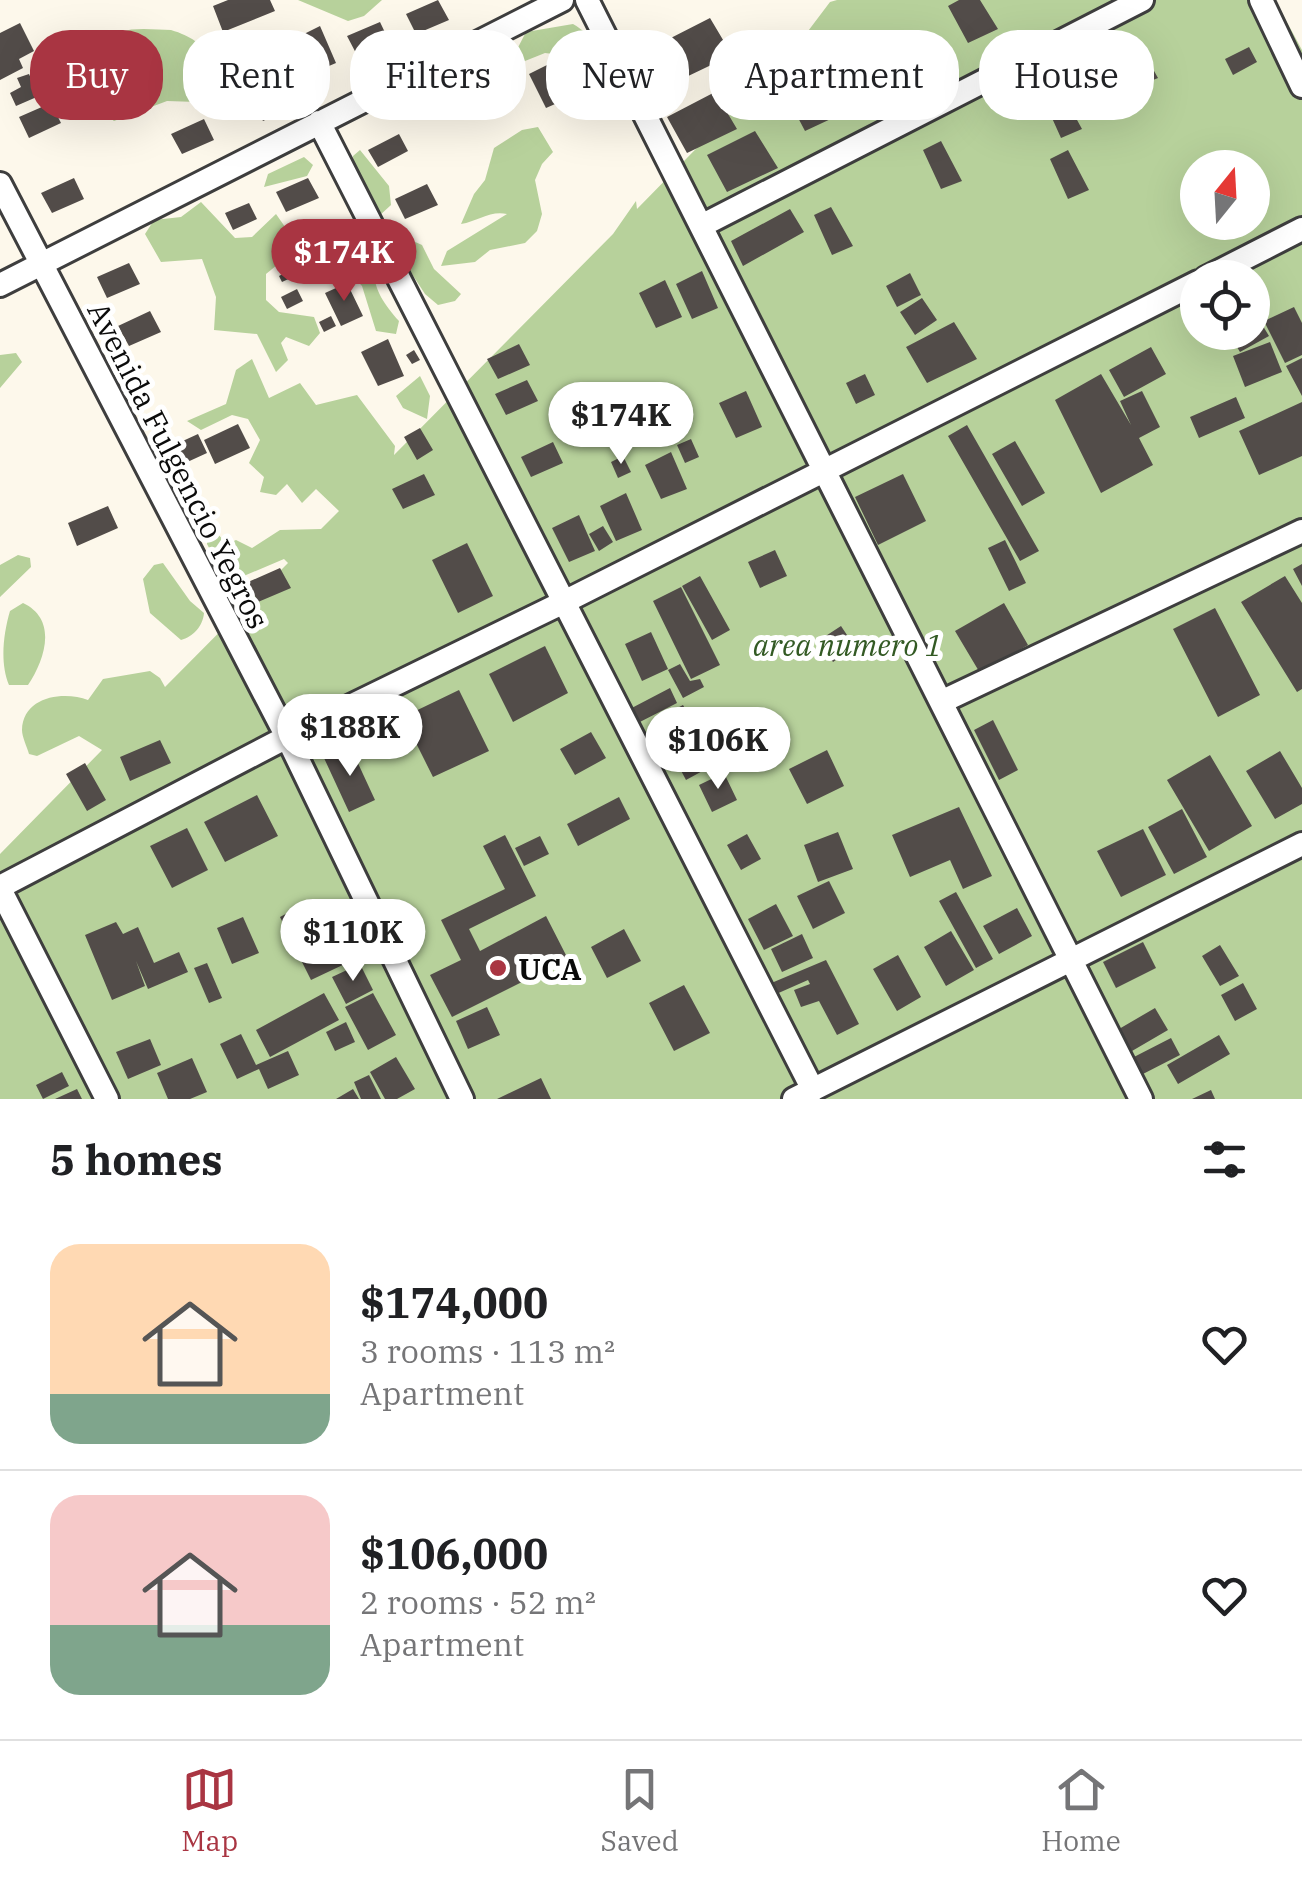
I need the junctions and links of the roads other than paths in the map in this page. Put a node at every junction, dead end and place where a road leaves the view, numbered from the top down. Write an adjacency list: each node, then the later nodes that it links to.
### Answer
1 (562, 0): 6 (street)
2 (587, 0): 8 (street)
3 (1142, 0): 8 (street)
4 (1261, 0): 5 (street)
5 (1302, 86)
6 (319, 122): 11 (street); 16 (street)
7 (0, 184): 11 (street, Avenida Fulgencio Yegros)
8 (701, 226): 14 (street)
9 (1302, 229): 10 (street)
10 (1241, 260)
11 (42, 265): 12 (street); 18 (street, Avenida Fulgencio Yegros)
12 (0, 285)
13 (1180, 291): 14 (street)
14 (824, 470): 16 (street); 17 (street)
15 (1302, 531): 17 (street)
16 (564, 602): 18 (street); 22 (street)
17 (941, 702): 21 (street)
18 (286, 737): 20 (street); 24 (street, Avenida Fulgencio Yegros)
19 (1302, 844): 21 (street)
20 (0, 888): 23 (street)
21 (1071, 960): 22 (street); 25 (street)
22 (804, 1094)
23 (107, 1099)
24 (462, 1099)
25 (1141, 1099)

